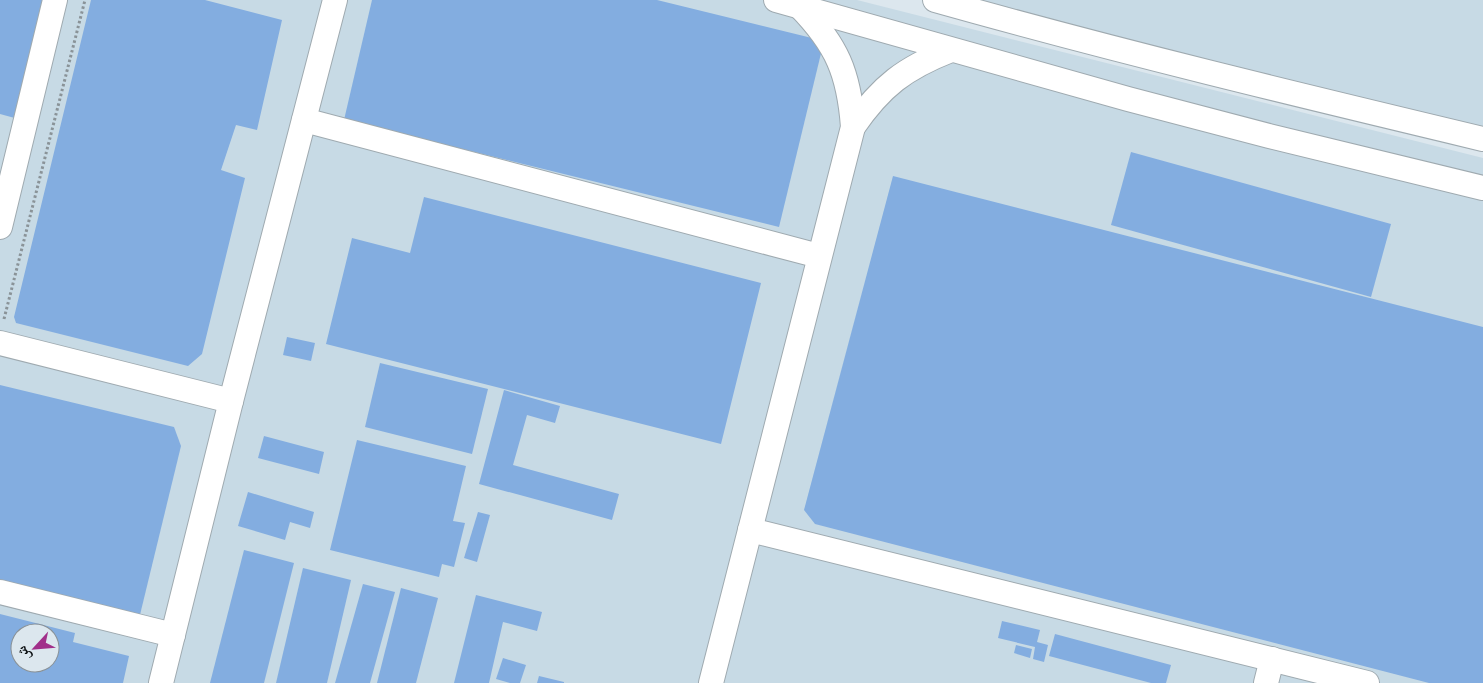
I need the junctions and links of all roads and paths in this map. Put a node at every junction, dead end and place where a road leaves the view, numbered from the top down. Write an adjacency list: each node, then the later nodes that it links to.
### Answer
1 (55, 0): 12 (street)
2 (85, 0): 14 (path)
3 (776, 0): 6 (street)
4 (935, 0): 10 (street)
5 (330, 1): 8 (street)
6 (799, 6): 7 (street); 9 (street)
7 (950, 50): 9 (street); 11 (street)
8 (304, 120): 13 (street); 15 (street)
9 (853, 126): 13 (street)
10 (1483, 139)
11 (1483, 188)
12 (0, 227)
13 (819, 256): 16 (street)
14 (1, 335): 15 (street)
15 (230, 401): 18 (street)
16 (750, 530): 19 (street); 21 (street)
17 (0, 592): 18 (street)
18 (173, 635): 20 (street)
19 (1272, 659): 22 (street); 23 (street)
20 (160, 683)
21 (711, 683)
22 (1266, 683)
23 (1367, 683)

